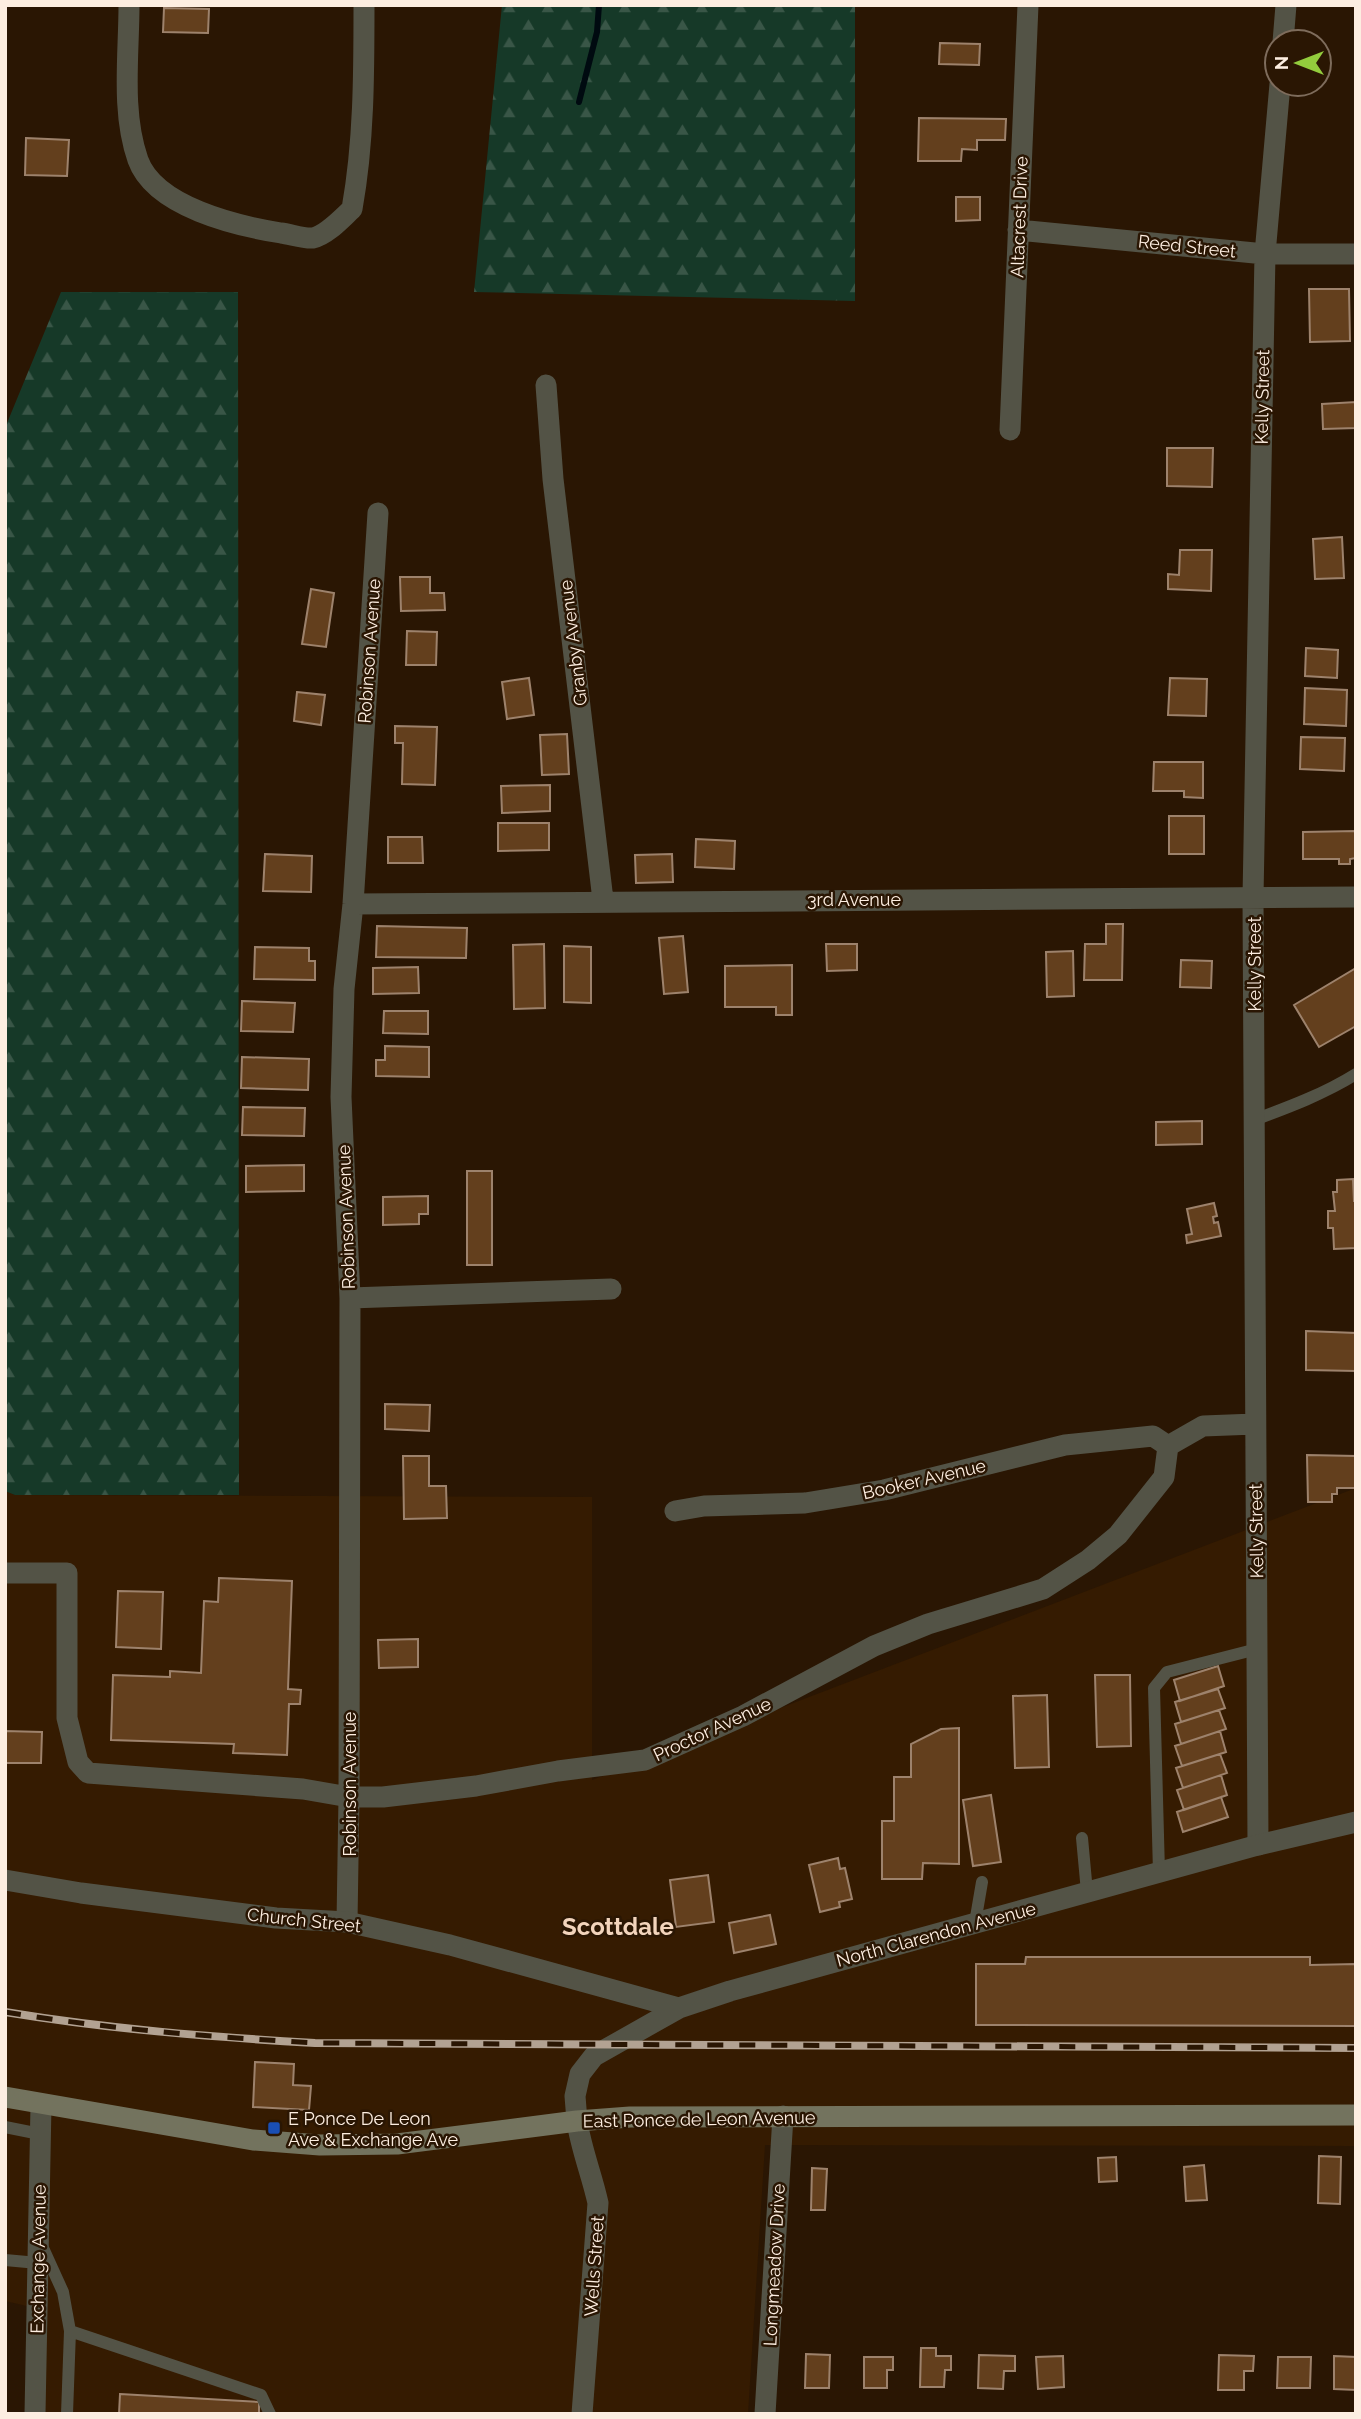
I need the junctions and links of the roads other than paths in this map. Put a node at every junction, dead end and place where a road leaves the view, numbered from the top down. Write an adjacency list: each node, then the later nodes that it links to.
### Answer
1 (129, 5): 2 (street)
2 (364, 5)
3 (1028, 5): 7 (street, Altacrest Drive)
4 (1286, 5): 5 (street)
5 (1284, 28)
6 (1279, 98): 8 (street, Kelly Street)
7 (1018, 230): 8 (street, Reed Street); 11 (street, Altacrest Drive)
8 (1265, 254): 9 (street, Reed Street); 13 (street, Kelly Street)
9 (1356, 254)
10 (546, 385): 15 (street, Granby Avenue)
11 (1010, 430)
12 (378, 513): 16 (street, Robinson Avenue)
13 (1254, 897): 14 (street, 3rd Avenue); 15 (street, 3rd Avenue); 18 (street, Kelly Street)
14 (1356, 897)
15 (603, 900): 16 (street, 3rd Avenue)
16 (353, 904): 20 (street, Robinson Avenue)
17 (1356, 1074): 18 (lane)
18 (1254, 1120): 21 (street, Kelly Street)
19 (611, 1289): 20 (street)
20 (350, 1298): 26 (street, Robinson Avenue)
21 (1255, 1424): 22 (street); 25 (street, Kelly Street)
22 (1168, 1446): 23 (street, Booker Avenue); 26 (street, Proctor Avenue)
23 (675, 1511)
24 (5, 1573): 26 (street, Proctor Avenue)
25 (1257, 1649): 29 (street, Kelly Street); 30 (lane)
26 (349, 1797): 34 (street, Robinson Avenue)
27 (1356, 1822): 29 (street, North Clarendon Avenue)
28 (1082, 1838): 33 (lane)
29 (1258, 1845): 30 (street, North Clarendon Avenue)
30 (1159, 1872): 33 (street, North Clarendon Avenue)
31 (5, 1880): 34 (street, Church Street)
32 (982, 1882): 35 (lane)
33 (1087, 1892): 35 (street, North Clarendon Avenue)
34 (347, 1923): 36 (street, Church Street)
35 (975, 1923): 36 (street, North Clarendon Avenue)
36 (679, 2008): 41 (street, North Clarendon Avenue)
37 (5, 2097): 38 (main road, East Ponce de Leon Avenue)
38 (41, 2105): 41 (main road, East Ponce de Leon Avenue); 43 (street, Exchange Avenue)
39 (1356, 2115): 40 (main road, East Ponce de Leon Avenue)
40 (783, 2116): 41 (main road, East Ponce de Leon Avenue); 52 (street, Longmeadow Drive)
41 (577, 2121): 51 (street, Wells Street)
42 (5, 2127): 43 (lane)
43 (40, 2134): 44 (street, Exchange Avenue)
44 (38, 2238): 46 (street, Exchange Avenue); 47 (lane)
45 (5, 2260): 46 (lane)
46 (38, 2263): 48 (street, Exchange Avenue)
47 (70, 2331): 49 (lane); 50 (lane)
48 (35, 2414)
49 (67, 2414)
50 (270, 2414)
51 (582, 2414)
52 (765, 2414)

